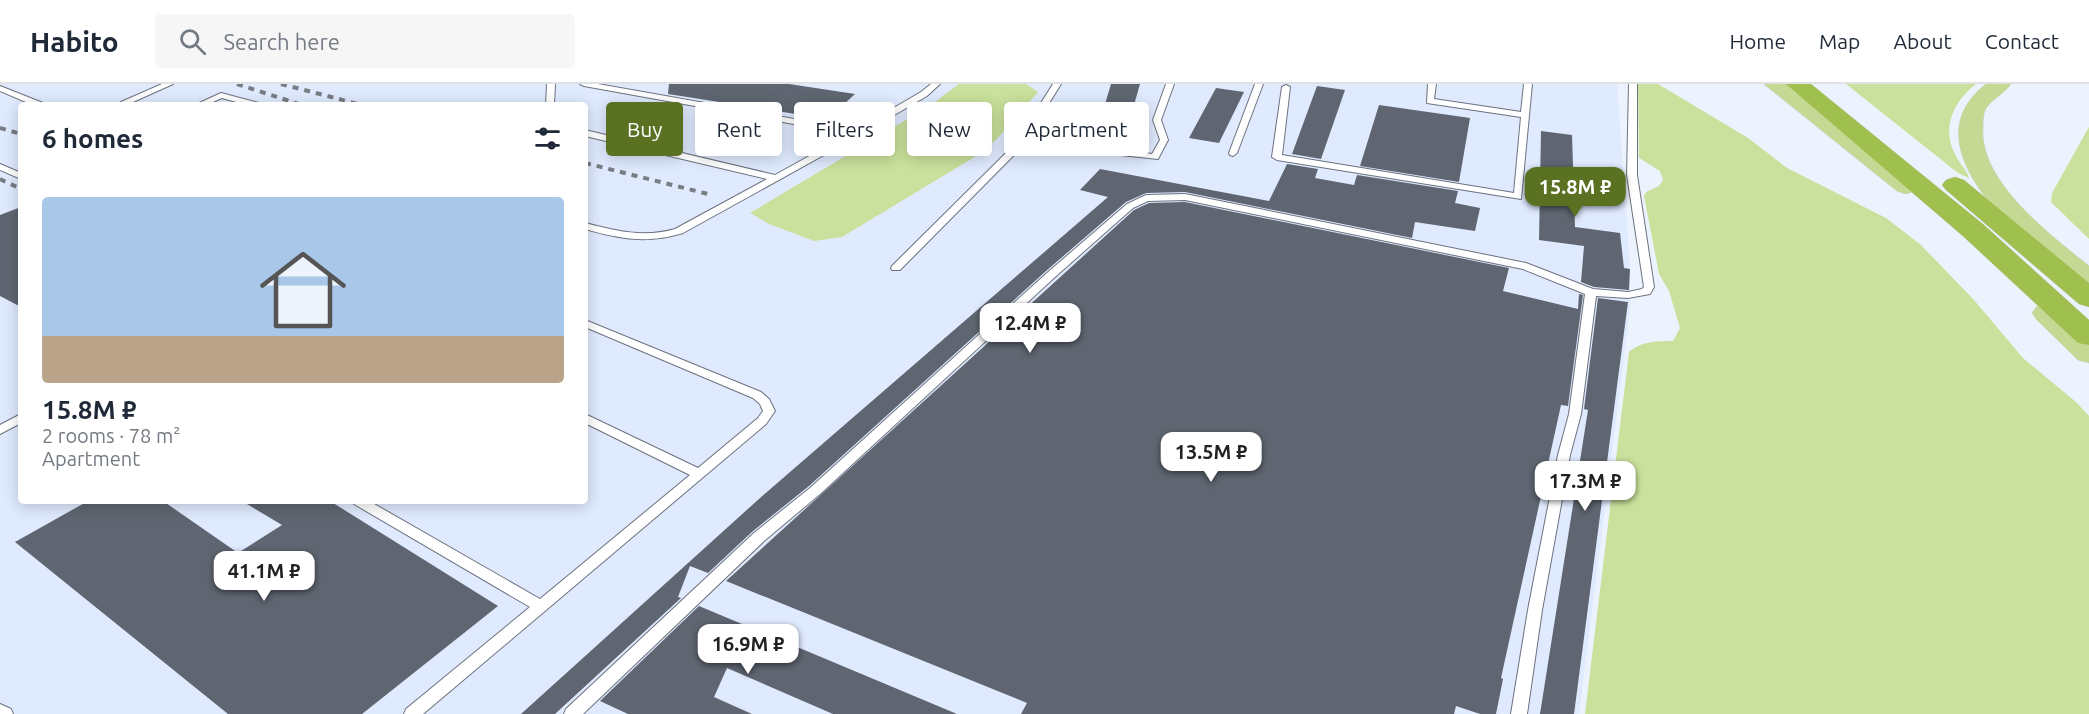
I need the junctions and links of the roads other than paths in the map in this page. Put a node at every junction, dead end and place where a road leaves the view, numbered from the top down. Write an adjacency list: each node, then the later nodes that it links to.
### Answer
1 (169, 84): 18 (lane)
2 (551, 84): 21 (lane)
3 (584, 84): 24 (lane)
4 (936, 84): 22 (lane)
5 (1057, 84): 33 (lane)
6 (1170, 84): 28 (lane)
7 (1259, 84): 26 (lane)
8 (1432, 84): 23 (lane)
9 (1528, 84): 23 (lane)
10 (1633, 84): 35 (lane)
11 (1774, 84): 39 (main road)
12 (1797, 84): 38 (highway)
13 (1828, 84): 36 (highway)
14 (2000, 84): 34 (main road)
15 (1286, 87): 23 (lane)
16 (0, 88): 17 (lane)
17 (33, 102)
18 (125, 102)
19 (206, 102): 20 (lane)
20 (246, 102)
21 (550, 102)
22 (895, 111)
23 (1525, 115)
24 (794, 122)
25 (588, 134): 31 (lane)
26 (1233, 153)
27 (816, 156): 31 (lane)
28 (1147, 156)
29 (0, 167): 30 (lane)
30 (18, 175)
31 (777, 178): 32 (lane)
32 (588, 227)
33 (896, 268)
34 (2089, 281)
35 (1592, 292): 49 (lane); 50 (lane)
36 (2089, 298)
37 (588, 324): 43 (lane)
38 (2089, 336)
39 (2089, 353)
40 (588, 419): 43 (lane)
41 (18, 420): 42 (lane)
42 (0, 430)
43 (699, 474): 45 (lane)
44 (364, 504): 45 (lane)
45 (542, 607): 48 (lane)
46 (0, 711): 47 (lane)
47 (5, 714)
48 (412, 714)
49 (572, 714)
50 (1519, 714)

